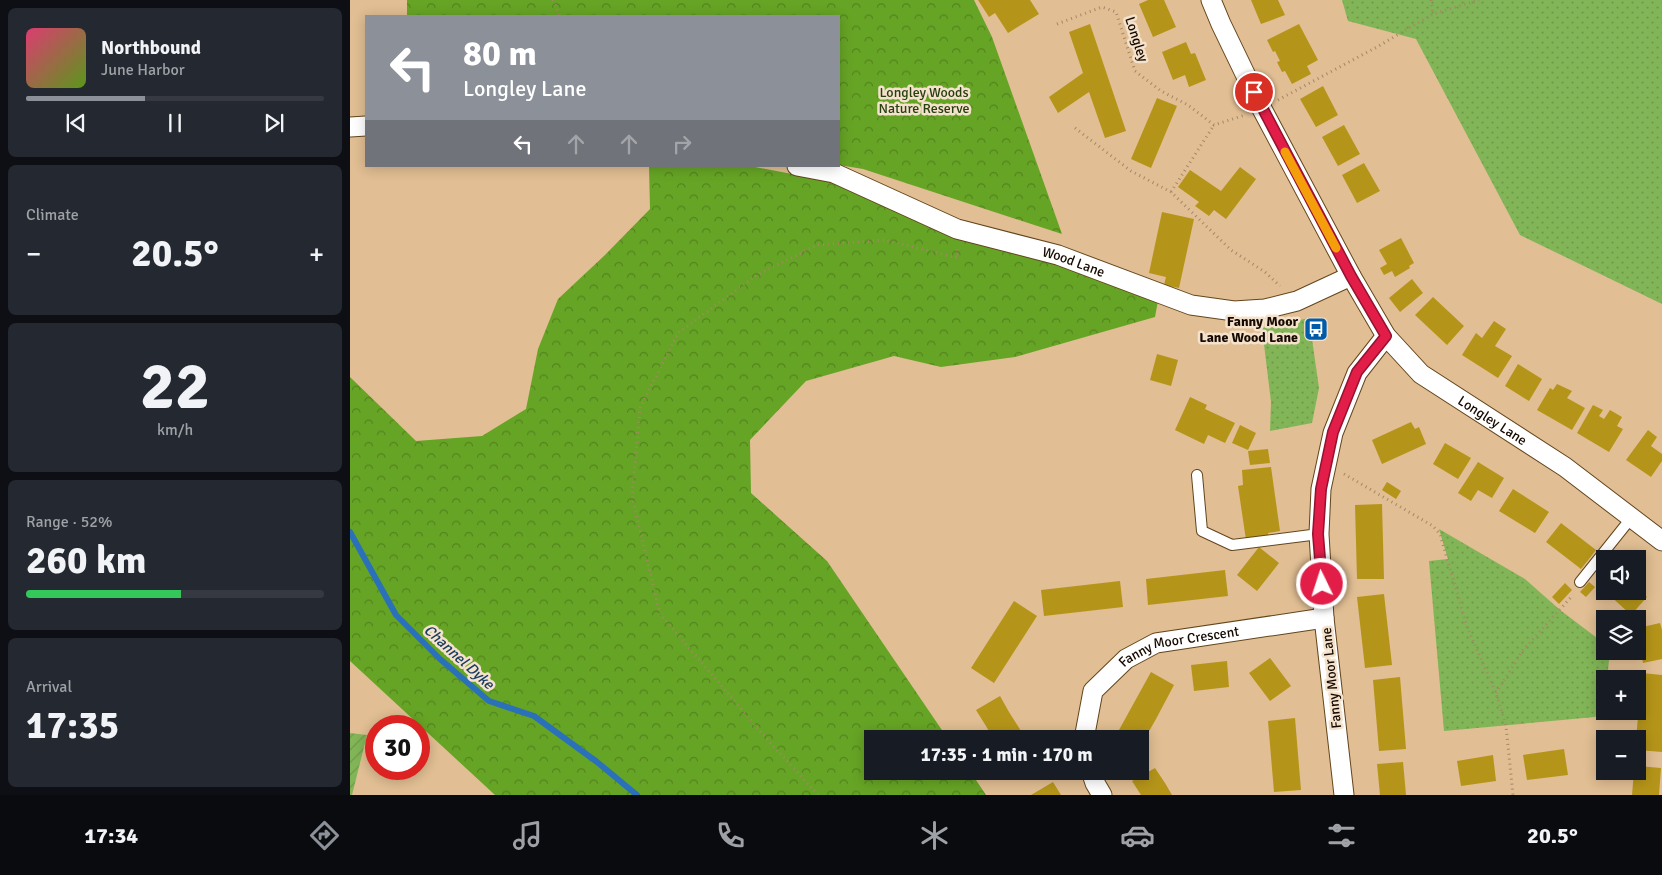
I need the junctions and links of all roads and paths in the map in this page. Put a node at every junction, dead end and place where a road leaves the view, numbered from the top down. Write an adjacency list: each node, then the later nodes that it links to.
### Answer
1 (553, 0): 6 (path)
2 (1211, 0): 8 (street, Longley Lane)
3 (1430, 0): 5 (path)
4 (1479, 0): 5 (path)
5 (1433, 14): 8 (path)
6 (560, 15)
7 (1057, 24): 10 (path, Longley)
8 (1262, 109): 10 (path); 16 (street, Longley Lane)
9 (365, 126): 11 (street)
10 (1214, 126): 14 (path)
11 (350, 127)
12 (1075, 128): 14 (path)
13 (802, 167): 15 (street, Wood Lane)
14 (1171, 192): 17 (path)
15 (956, 229): 17 (street, Wood Lane); 29 (path)
16 (1351, 276): 17 (street, Wood Lane); 18 (street, Longley Lane)
17 (1297, 301)
18 (1386, 336): 19 (street, Fanny Moor Lane); 21 (street, Longley Lane)
19 (1327, 463): 22 (street, Fanny Moor Lane); 26 (path)
20 (1197, 475): 22 (lane)
21 (1632, 517): 23 (street, Longley Lane); 24 (lane)
22 (1318, 534): 25 (street, Fanny Moor Lane)
23 (1662, 540)
24 (1580, 582): 26 (path)
25 (1324, 618): 27 (street, Fanny Moor Crescent); 31 (street, Fanny Moor Lane)
26 (1496, 693): 32 (path)
27 (1086, 730)
28 (1094, 780): 30 (street)
29 (818, 795)
30 (1102, 795)
31 (1344, 795)
32 (1513, 795)

